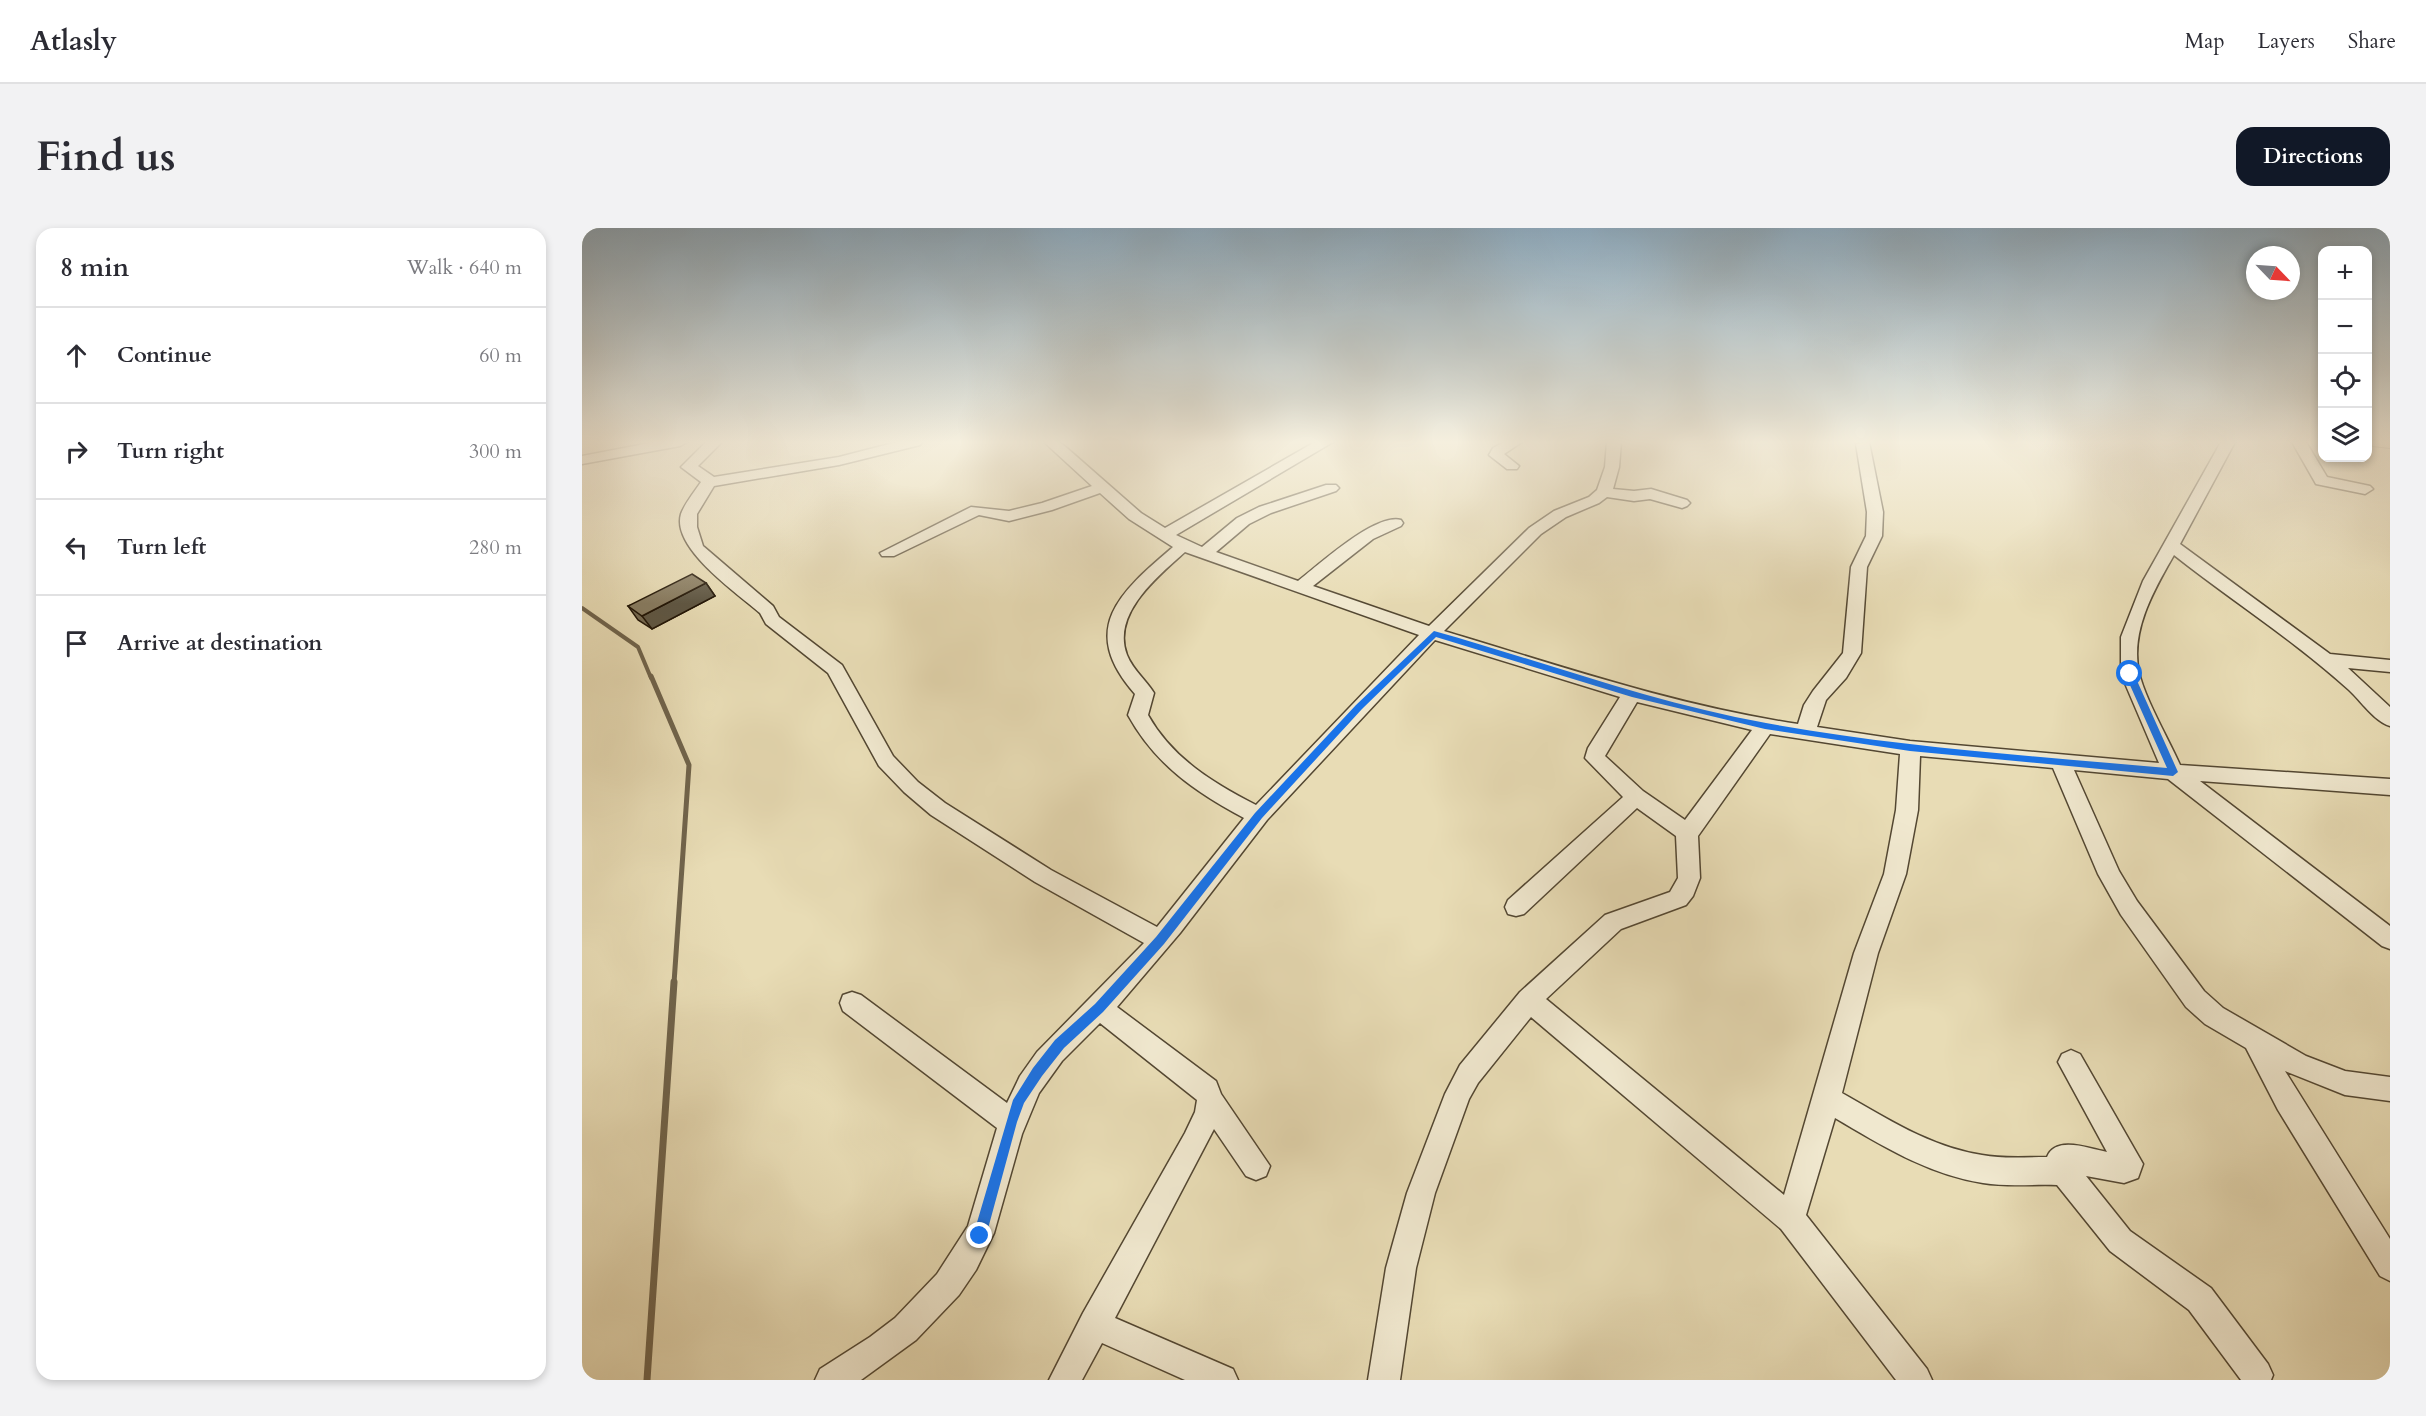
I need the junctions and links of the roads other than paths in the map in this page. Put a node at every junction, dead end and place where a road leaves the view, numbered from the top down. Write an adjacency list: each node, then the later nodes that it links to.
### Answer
1 (700, 496): 34 (street)
2 (1078, 496): 15 (street)
3 (1110, 496): 12 (street)
4 (1229, 496): 12 (street)
5 (1309, 496): 16 (street)
6 (1599, 496): 18 (street)
7 (1657, 496): 10 (street)
8 (1872, 496): 24 (street)
9 (2198, 496): 13 (street)
10 (1682, 503)
11 (1395, 523): 17 (street)
12 (1164, 535): 14 (street)
13 (2171, 545): 19 (street); 27 (street)
14 (1183, 546): 16 (street); 30 (street)
15 (888, 553)
16 (1205, 553): 17 (street)
17 (1301, 587): 18 (street)
18 (1434, 634): 21 (street); 30 (street)
19 (2328, 660): 20 (street); 22 (street)
20 (2390, 666)
21 (1632, 694): 23 (street); 29 (street)
22 (2390, 719)
23 (1765, 726): 24 (street); 31 (street)
24 (1806, 733): 25 (street)
25 (1910, 748): 26 (street); 41 (street)
26 (2060, 762): 27 (street); 38 (street)
27 (2173, 772): 28 (street); 33 (street)
28 (2390, 787)
29 (1636, 797): 31 (street); 32 (street)
30 (1258, 815): 34 (street)
31 (1688, 833): 35 (street)
32 (1516, 907)
33 (2390, 939)
34 (1160, 940): 37 (street)
35 (1529, 1000): 46 (street); 53 (street)
36 (852, 1003): 43 (street)
37 (1099, 1008): 42 (street); 43 (street)
38 (2256, 1042): 40 (street); 47 (street)
39 (2071, 1062): 45 (street)
40 (2390, 1089)
41 (1827, 1099): 45 (street); 46 (street)
42 (1210, 1100): 44 (street); 48 (street)
43 (1011, 1122): 50 (street)
44 (1256, 1166)
45 (2064, 1171): 49 (street)
46 (1791, 1220): 54 (street)
47 (2390, 1266)
48 (1095, 1324): 51 (street); 52 (street)
49 (2257, 1375)
50 (831, 1380)
51 (1065, 1380)
52 (1222, 1380)
53 (1384, 1380)
54 (1916, 1380)

